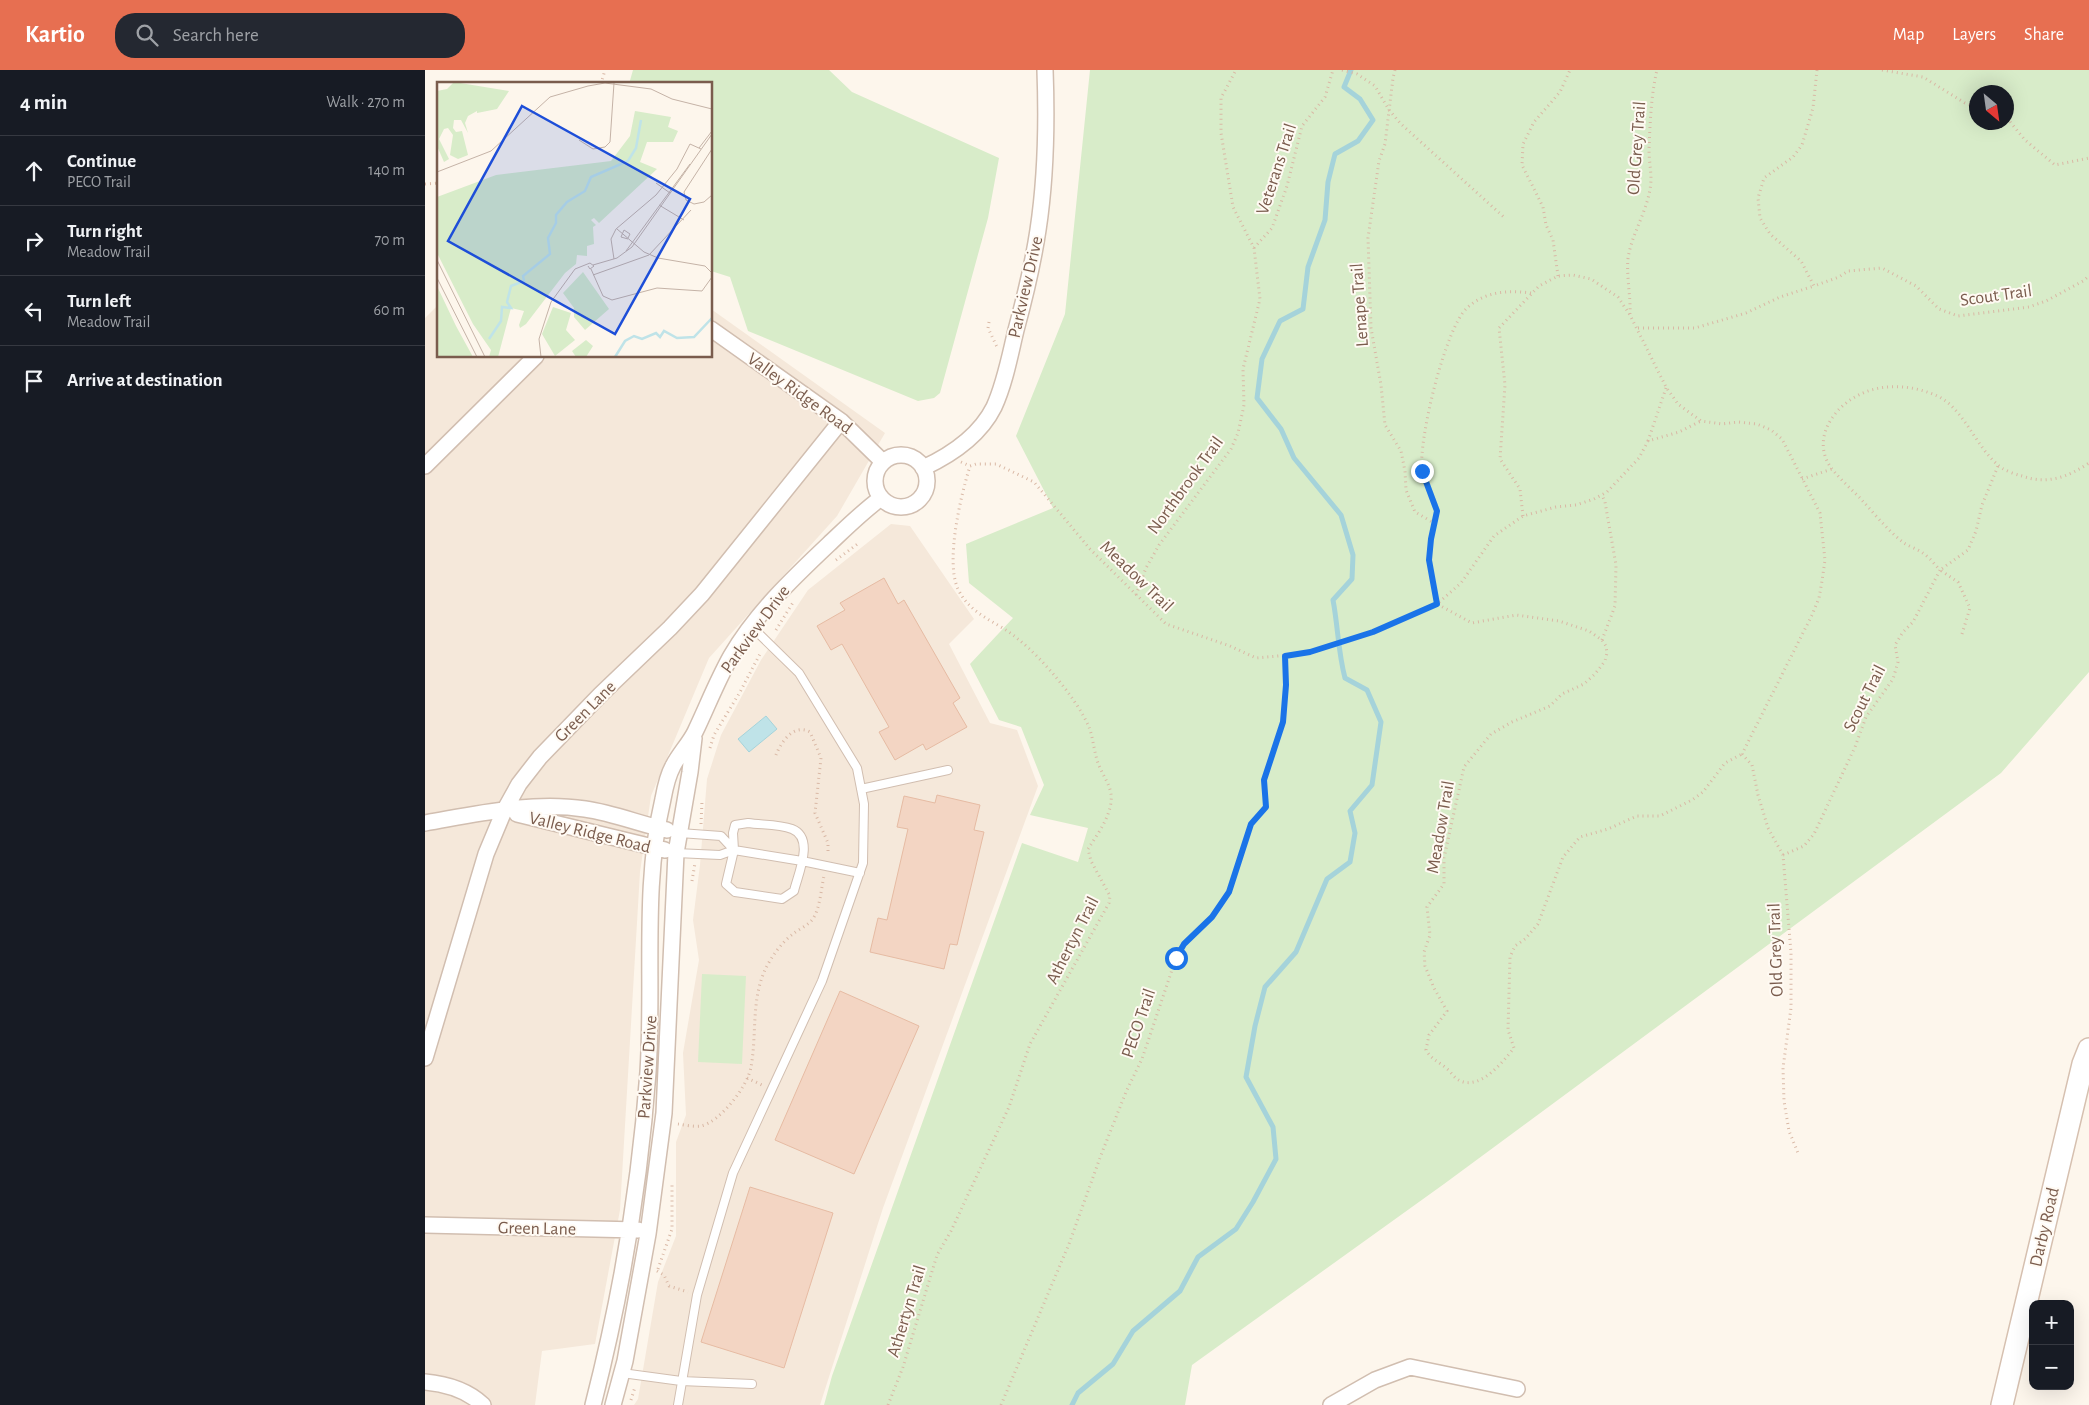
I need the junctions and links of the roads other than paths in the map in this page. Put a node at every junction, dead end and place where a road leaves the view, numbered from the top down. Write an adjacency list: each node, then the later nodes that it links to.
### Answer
1 (1045, 70): 7 (street, Parkview Drive)
2 (713, 330): 4 (street, Valley Ridge Road)
3 (534, 358): 6 (street)
4 (841, 421): 5 (street, Valley Ridge Road); 13 (street, Green Lane)
5 (883, 462): 7 (street); 8 (street)
6 (425, 466)
7 (923, 468): 8 (street)
8 (881, 498): 9 (street, Parkview Drive)
9 (752, 627): 10 (street, Parkview Drive); 12 (lane)
10 (694, 734): 15 (street, Parkview Drive); 16 (street, Parkview Drive)
11 (948, 770): 12 (lane)
12 (861, 789): 21 (lane)
13 (503, 811): 14 (street, Valley Ridge Road); 15 (street, Valley Ridge Road); 17 (street, Valley Ridge Road); 23 (street, Green Lane)
14 (425, 822)
15 (659, 828): 16 (street, Valley Ridge Road); 17 (street, Parkview Drive)
16 (680, 833): 18 (lane); 19 (street, Parkview Drive)
17 (656, 848): 19 (street, Valley Ridge Road); 25 (street, Parkview Drive)
18 (734, 850): 19 (lane); 20 (lane); 20 (lane); 20 (lane)
19 (676, 853): 26 (street, Parkview Drive)
20 (802, 861): 21 (lane)
21 (860, 873): 29 (lane)
22 (2089, 1049): 38 (main road, Darby Road)
23 (425, 1058)
24 (425, 1225): 25 (street, Green Lane)
25 (629, 1230): 26 (street, Green Lane); 27 (street, Parkview Drive)
26 (648, 1231): 28 (street, Parkview Drive)
27 (602, 1370): 28 (street); 34 (street, Parkview Drive)
28 (622, 1373): 29 (lane); 35 (street, Parkview Drive)
29 (681, 1381): 31 (lane); 36 (lane)
30 (425, 1382): 33 (street)
31 (752, 1384)
32 (1517, 1389): 37 (street)
33 (483, 1405)
34 (593, 1405)
35 (613, 1405)
36 (678, 1405)
37 (1331, 1405)
38 (2002, 1405)

